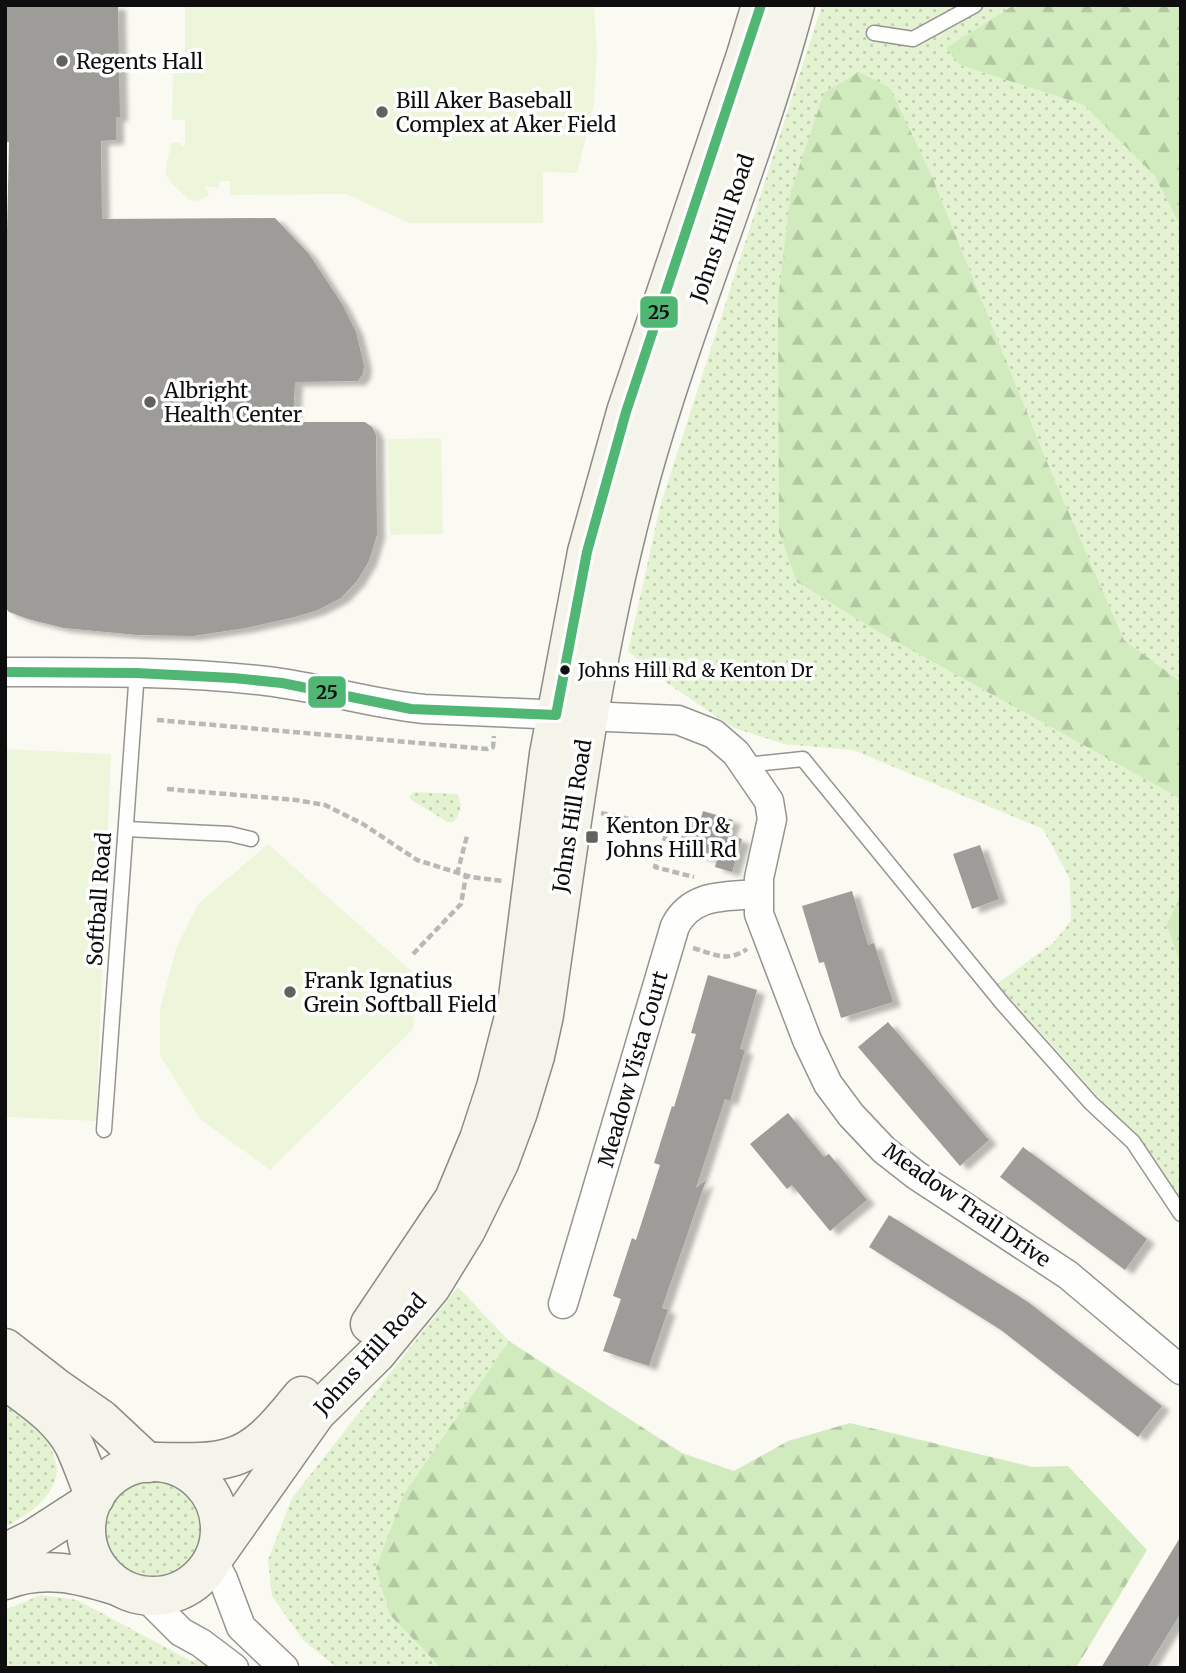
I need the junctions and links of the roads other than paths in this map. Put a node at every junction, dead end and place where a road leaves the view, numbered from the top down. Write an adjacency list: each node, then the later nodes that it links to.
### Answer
1 (761, 5): 7 (main road, Johns Hill Road)
2 (795, 5): 7 (main road, Johns Hill Road)
3 (975, 5): 4 (lane)
4 (874, 33)
5 (137, 671): 6 (street, Meadow Trail Drive); 7 (street, Meadow Trail Drive); 9 (lane, Softball Road)
6 (5, 673)
7 (572, 715): 8 (street, Meadow Trail Drive); 18 (main road, Johns Hill Road); 21 (main road, Johns Hill Road)
8 (746, 765): 11 (street, Meadow Trail Drive); 13 (lane)
9 (125, 829): 10 (lane); 12 (lane, Softball Road)
10 (251, 839)
11 (758, 894): 14 (street, Meadow Vista Court); 16 (street, Meadow Trail Drive)
12 (104, 1130)
13 (1181, 1214)
14 (564, 1304)
15 (5, 1348): 18 (main road)
16 (1181, 1370)
17 (5, 1379): 19 (main road)
18 (153, 1462): 19 (main road); 21 (main road)
19 (94, 1499): 20 (main road); 23 (main road)
20 (5, 1553)
21 (214, 1558): 23 (main road); 25 (street)
22 (5, 1580): 23 (main road)
23 (133, 1591): 24 (street)
24 (234, 1668)
25 (284, 1668)

